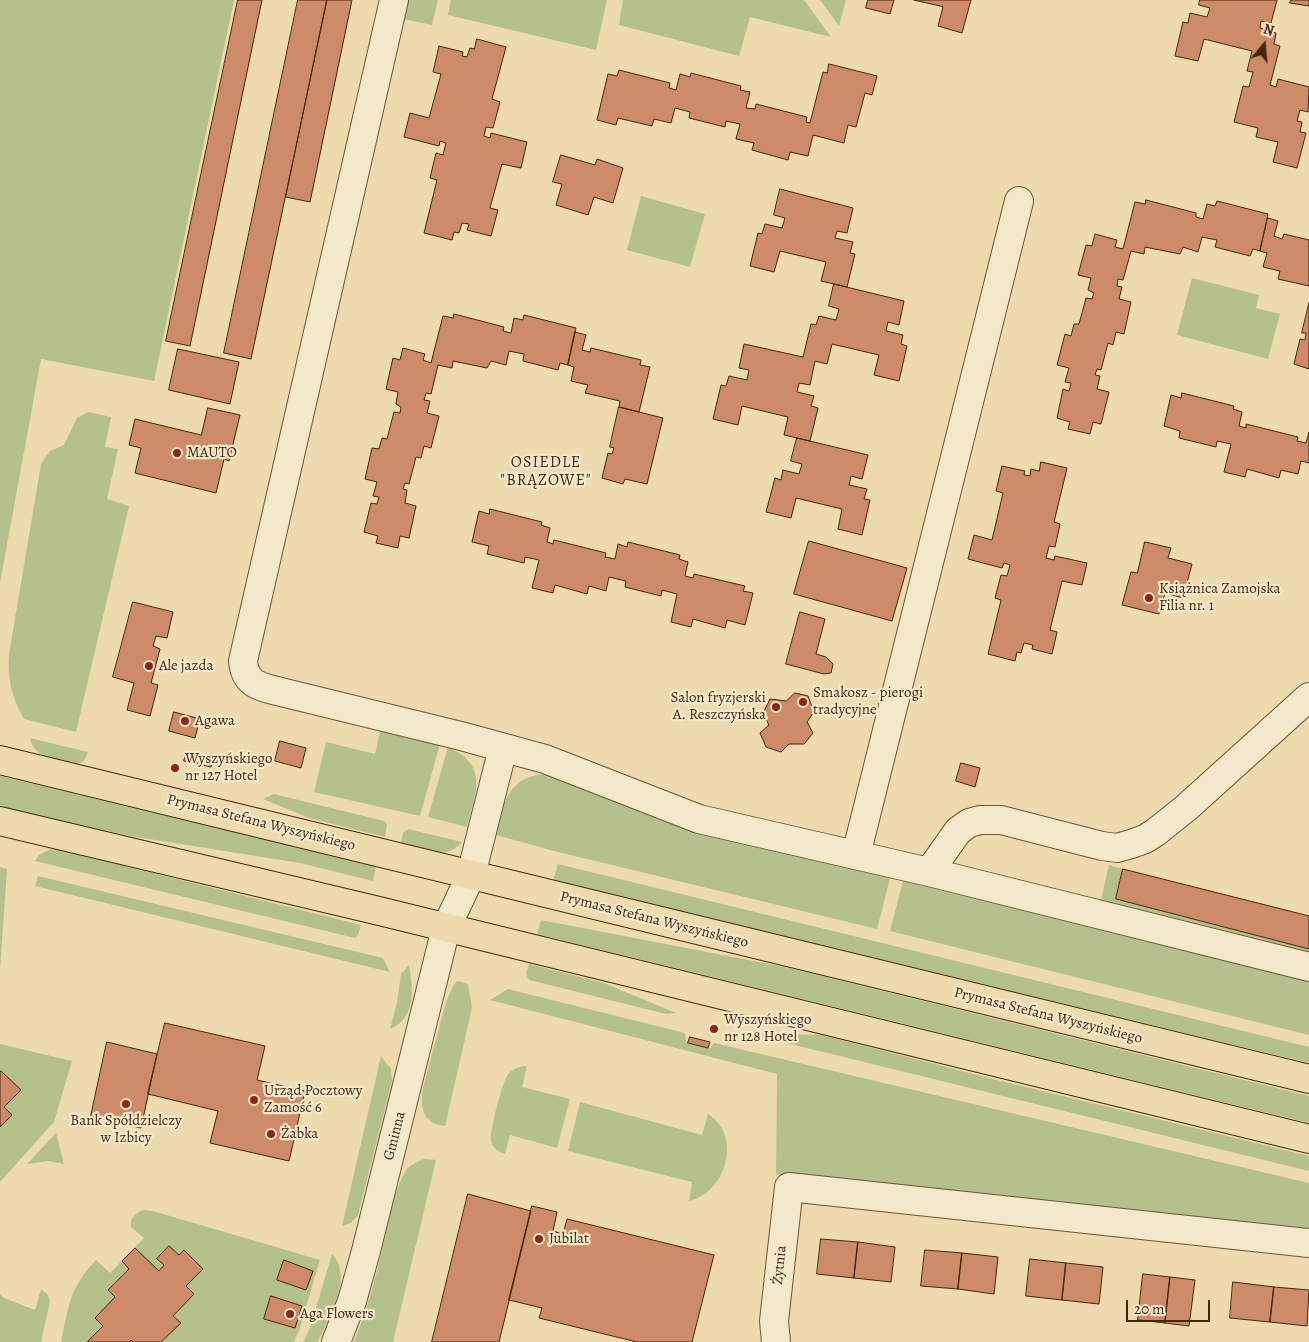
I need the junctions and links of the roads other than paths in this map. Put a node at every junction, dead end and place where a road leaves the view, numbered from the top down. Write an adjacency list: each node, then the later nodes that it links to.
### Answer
1 (394, 0): 4 (street)
2 (1019, 201): 7 (street)
3 (1309, 697): 8 (street)
4 (503, 748): 7 (street); 9 (street, Gminna)
5 (0, 760): 9 (main road, Prymasa Stefana Wyszyńskiego)
6 (0, 821): 10 (main road)
7 (856, 855): 8 (street)
8 (929, 872): 11 (street)
9 (471, 874): 10 (street, Gminna); 12 (main road, Prymasa Stefana Wyszyńskiego)
10 (446, 928): 13 (main road); 15 (street, Gminna)
11 (1309, 967)
12 (1309, 1079)
13 (1309, 1139)
14 (1309, 1244): 16 (street, Żytnia)
15 (336, 1342)
16 (776, 1342)

